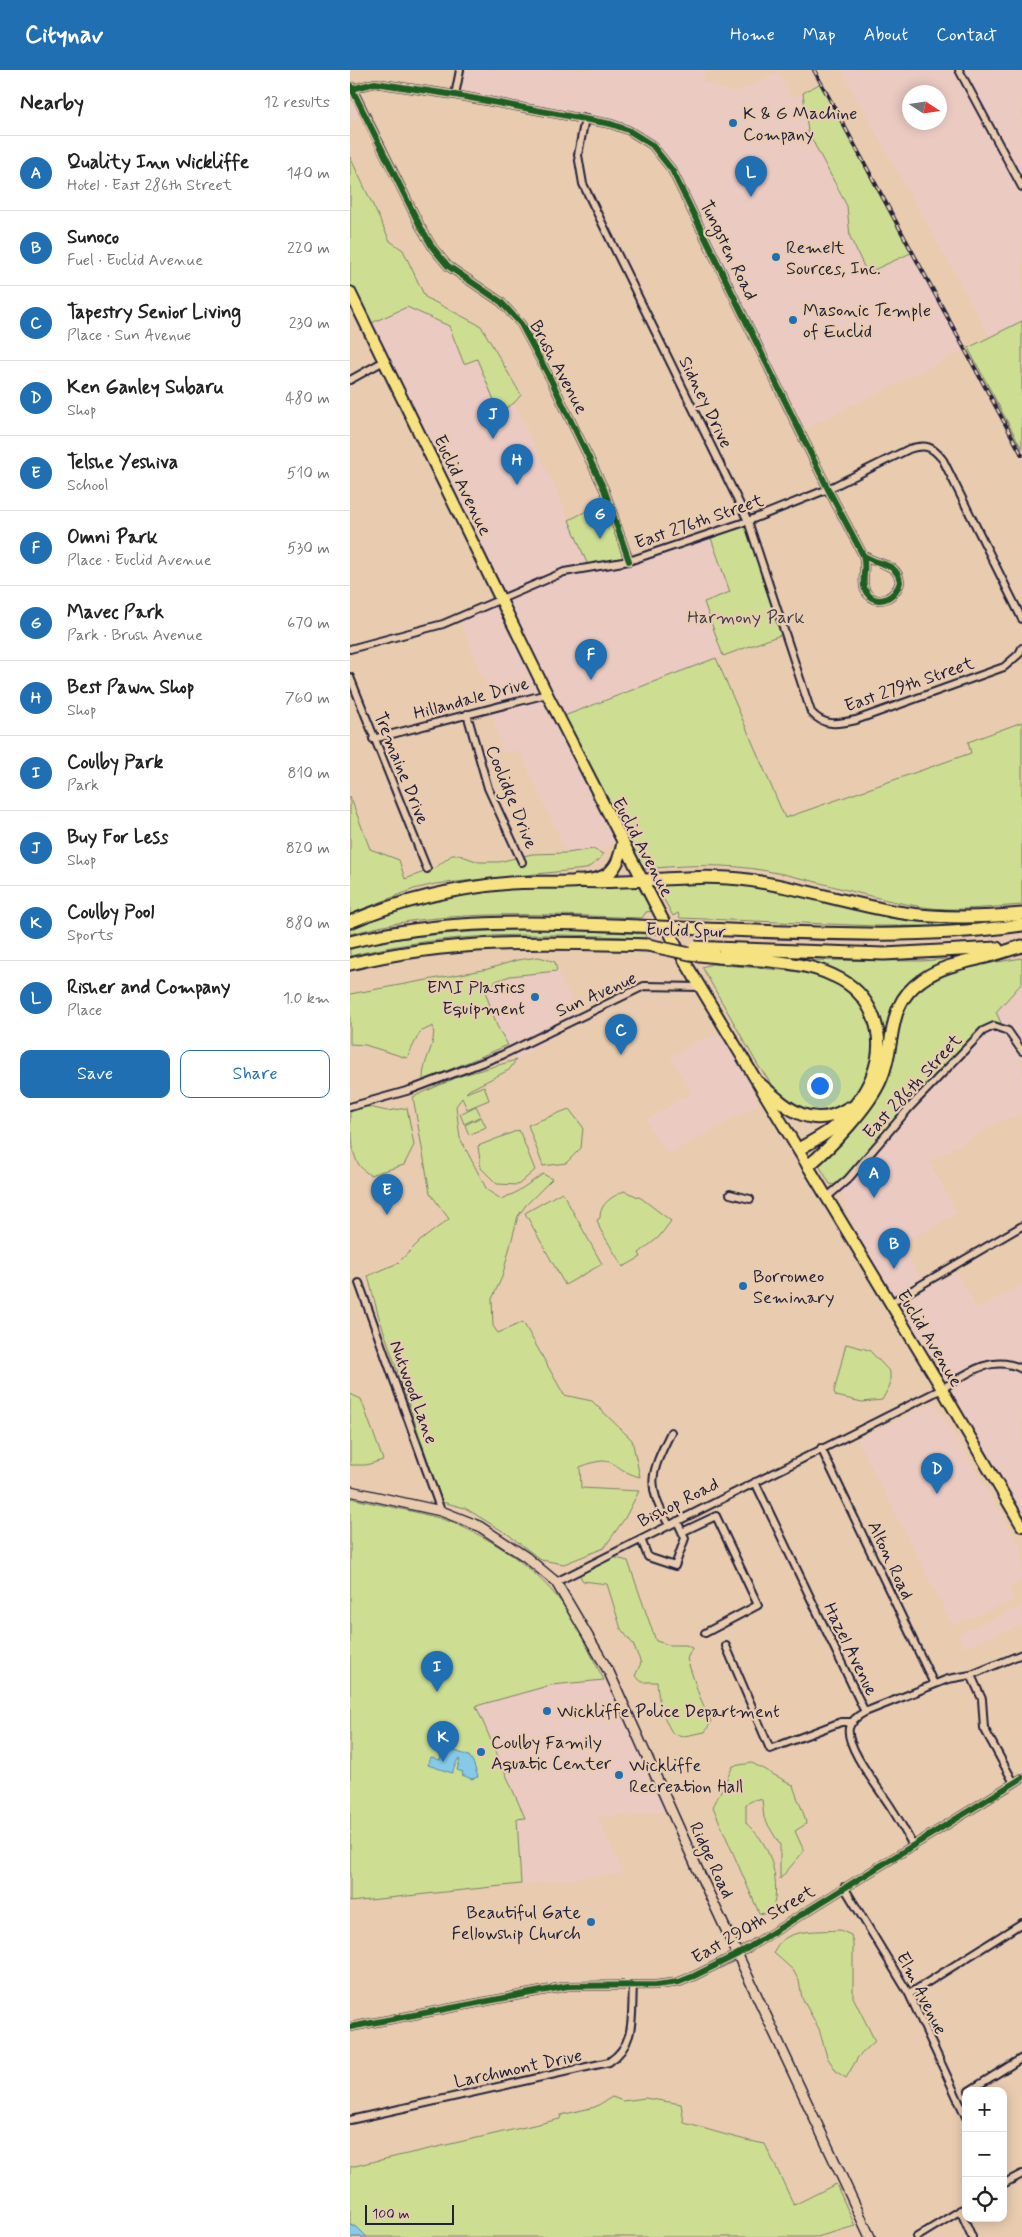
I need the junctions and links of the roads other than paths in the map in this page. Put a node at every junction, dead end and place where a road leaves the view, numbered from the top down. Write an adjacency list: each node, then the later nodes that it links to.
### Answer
1 (460, 70): 4 (street)
2 (959, 70): 6 (street)
3 (351, 87): 4 (street, Tungsten Road); 13 (street, Brush Avenue)
4 (455, 95): 5 (street, Tungsten Road)
5 (585, 118): 10 (street, Tungsten Road); 11 (street, Sidney Drive)
6 (1022, 187)
7 (350, 292): 8 (main road, Euclid Avenue)
8 (384, 361): 9 (street); 14 (main road, Euclid Avenue)
9 (350, 380)
10 (828, 489): 11 (street, East 276th Street); 12 (street, Tungsten Road); 15 (street, East 276th Street)
11 (748, 521): 13 (street, East 276th Street); 20 (street, Sidney Drive)
12 (863, 555): 12 (street, Tungsten Road)
13 (630, 561): 14 (street, East 276th Street)
14 (500, 600): 16 (street, East 276th Street); 19 (main road, Euclid Avenue)
15 (1022, 618)
16 (350, 648)
17 (1022, 648): 20 (street, East 279th Street)
18 (350, 678): 22 (street, Tremaine Drive)
19 (547, 694): 21 (street, Hillandale Drive); 23 (main road, Euclid Avenue)
20 (809, 702)
21 (467, 714): 22 (street, Hillandale Drive); 24 (street, Coolidge Drive)
22 (374, 738): 25 (street, Tremaine Drive)
23 (623, 842): 26 (highway); 27 (main road, Euclid Avenue)
24 (522, 862)
25 (427, 869)
26 (576, 881): 27 (highway); 29 (highway)
27 (643, 881): 28 (highway); 35 (main road, Euclid Avenue)
28 (1022, 914)
29 (350, 922)
30 (1022, 925): 31 (highway, Euclid Spur, bridge)
31 (350, 942)
32 (1022, 945): 33 (highway, Euclid Spur); 41 (highway)
33 (716, 952): 34 (highway, Euclid Spur, bridge); 38 (highway)
34 (350, 964)
35 (702, 987): 37 (main road, Euclid Avenue); 39 (street, Sun Avenue)
36 (1022, 1052): 44 (street, East 286th Street)
37 (759, 1083): 38 (highway); 40 (main road, Euclid Avenue)
38 (854, 1105): 40 (highway)
39 (350, 1107)
40 (799, 1149): 41 (main road, Euclid Avenue)
41 (808, 1166): 44 (main road, Euclid Avenue)
42 (730, 1194): 43 (street)
43 (750, 1198)
44 (826, 1198): 47 (main road, Euclid Avenue)
45 (1022, 1226): 47 (street)
46 (359, 1283): 55 (street, Nutwood Lane)
47 (890, 1303): 49 (main road, Euclid Avenue)
48 (1022, 1369): 49 (street, Bishop Road)
49 (942, 1388): 51 (street, Bishop Road); 59 (main road, Euclid Avenue)
50 (672, 1432): 58 (street)
51 (821, 1448): 52 (street, Bishop Road); 67 (street, Alton Road)
52 (755, 1482): 54 (street, Bishop Road); 68 (street, Hazel Avenue)
53 (350, 1491): 55 (main road)
54 (710, 1504): 56 (street); 57 (street, Bishop Road)
55 (440, 1511): 62 (main road)
56 (716, 1516): 60 (street); 63 (street)
57 (677, 1521): 58 (street, Bishop Road); 60 (street)
58 (669, 1525): 61 (street, Bishop Road)
59 (1022, 1526)
60 (682, 1532): 61 (street)
61 (642, 1539): 62 (street, Bishop Road)
62 (556, 1582): 75 (main road, Ridge Road)
63 (705, 1633)
64 (726, 1646): 69 (street)
65 (1022, 1654): 66 (street)
66 (971, 1676): 67 (street); 71 (street)
67 (934, 1684): 68 (street)
68 (865, 1712): 69 (street, Hazel Avenue)
69 (853, 1722): 72 (street, Hazel Avenue)
70 (1022, 1778): 71 (street, East 290th Street)
71 (1014, 1783): 72 (street, East 290th Street)
72 (913, 1846): 73 (street, East 290th Street)
73 (844, 1887): 75 (street, East 290th Street); 77 (street, Elm Avenue)
74 (1022, 1923): 77 (street)
75 (738, 1954): 76 (street, East 290th Street); 89 (main road, Ridge Road)
76 (634, 1986): 78 (street, East 290th Street); 84 (street, Larchmont Drive)
77 (909, 1994): 82 (street, Elm Avenue)
78 (350, 2027)
79 (1022, 2058): 80 (street)
80 (975, 2087)
81 (962, 2095): 82 (street)
82 (956, 2099): 83 (street, Elm Avenue)
83 (962, 2110)
84 (350, 2120)
85 (1022, 2174): 86 (street)
86 (1007, 2182)
87 (962, 2210): 90 (street)
88 (967, 2222): 91 (street)
89 (870, 2237)
90 (917, 2237)
91 (972, 2237)

